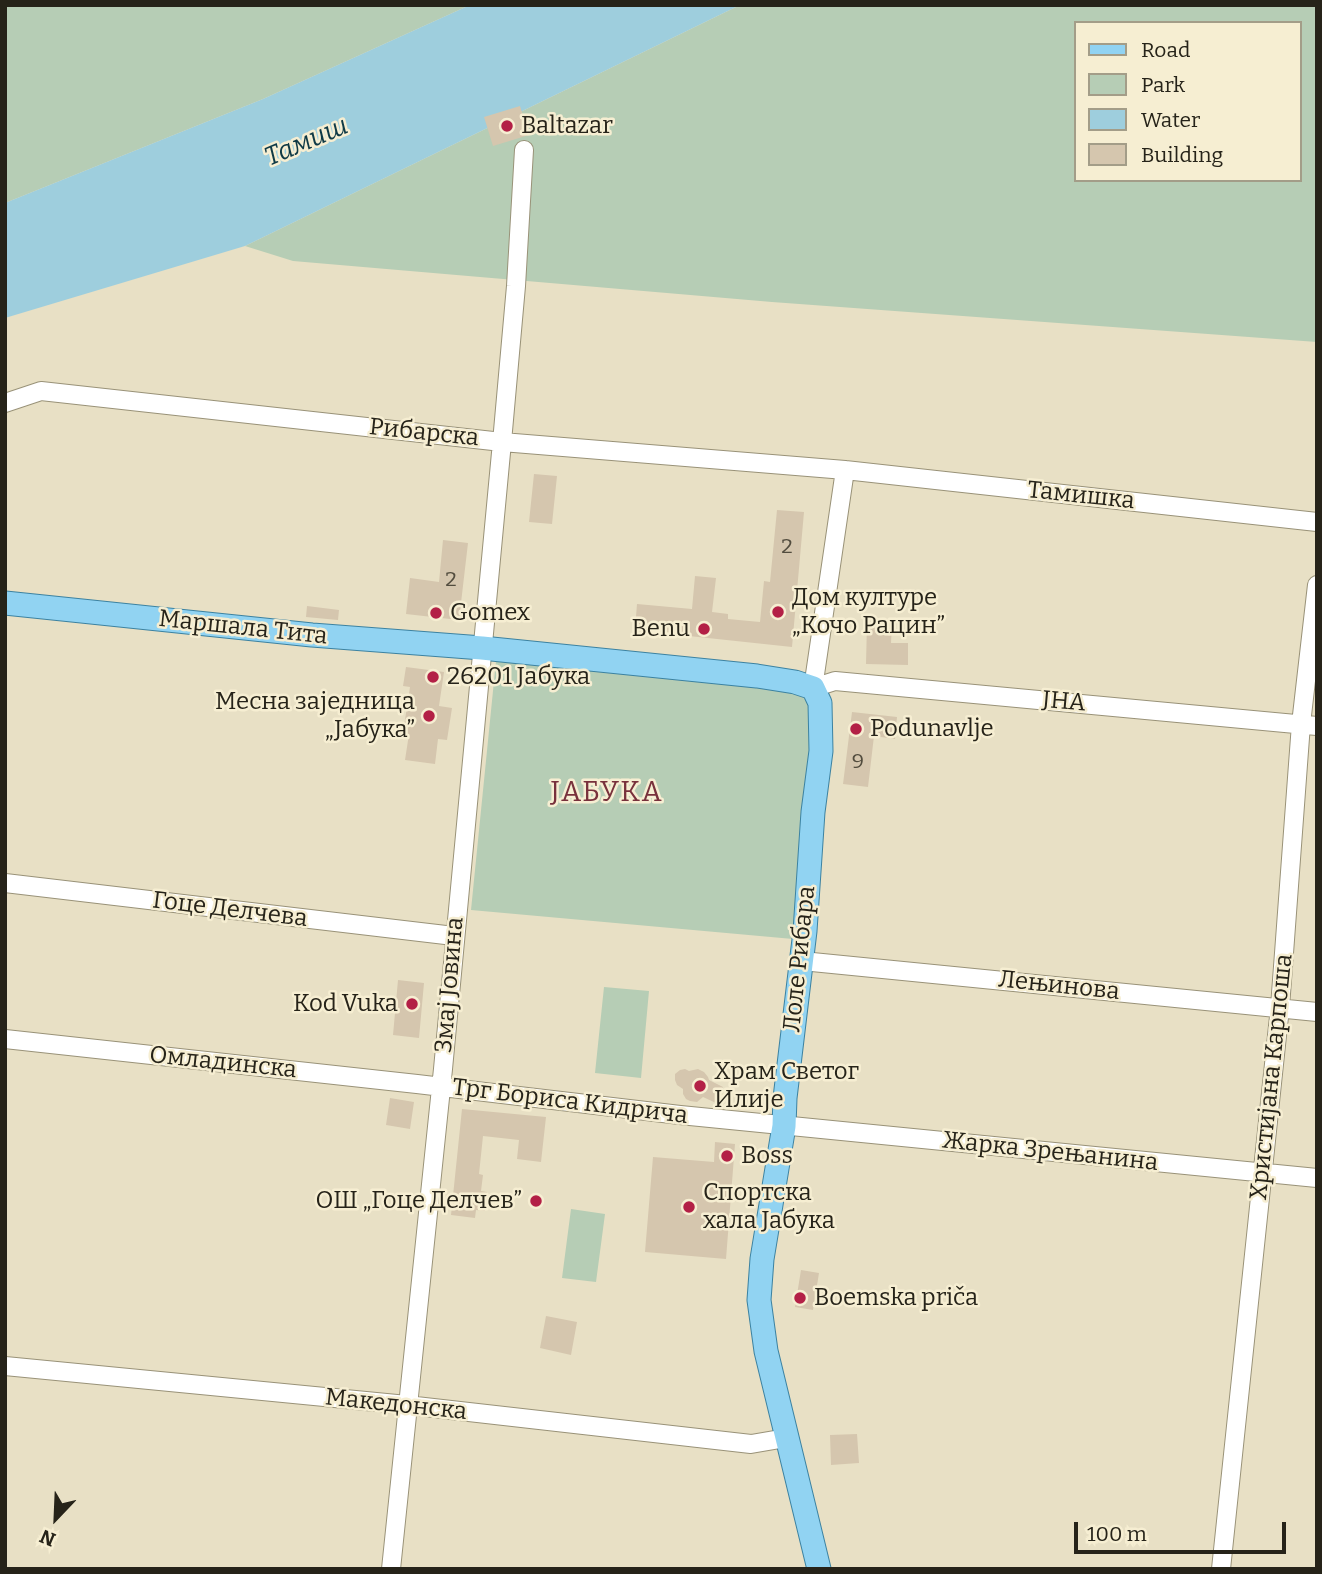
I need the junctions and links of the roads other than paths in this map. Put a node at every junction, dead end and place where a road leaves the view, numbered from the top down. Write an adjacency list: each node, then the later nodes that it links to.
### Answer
1 (524, 150): 4 (street, Змај Јовина)
2 (6, 403): 3 (street); 4 (street, Рибарска)
3 (5, 408)
4 (502, 442): 5 (street, Рибарска); 9 (street, Змај Јовина)
5 (845, 470): 6 (street, Тамишка); 10 (street, Лоле Рибара)
6 (1317, 522)
7 (1317, 585): 11 (street, Христијана Карпоша)
8 (5, 603): 9 (main road, Маршала Тита)
9 (482, 648): 10 (main road); 13 (street, Змај Јовина)
10 (813, 688): 11 (street, ЈНА); 14 (main road, Лоле Рибара)
11 (1309, 725): 15 (street, Христијана Карпоша)
12 (5, 883): 13 (street, Гоце Делчева)
13 (454, 936): 18 (street, Змај Јовина)
14 (802, 961): 15 (street, Лењинова); 19 (main road, Лоле Рибара)
15 (1280, 1007): 16 (street, Лењинова); 20 (street, Христијана Карпоша)
16 (1317, 1012)
17 (5, 1040): 18 (street, Омладинска)
18 (440, 1087): 19 (street, Трг Бориса Кидрича); 23 (street, Змај Јовина)
19 (783, 1126): 20 (street, Жарка Зрењанина); 24 (main road, Лоле Рибара)
20 (1263, 1173): 21 (street, Жарка Зрењанина); 27 (street, Христијана Карпоша)
21 (1317, 1178)
22 (5, 1366): 23 (street, Македонска)
23 (407, 1405): 24 (street, Македонска); 25 (street, Змај Јовина)
24 (786, 1438): 26 (main road, Лоле Рибара)
25 (391, 1569)
26 (819, 1569)
27 (1221, 1569)

